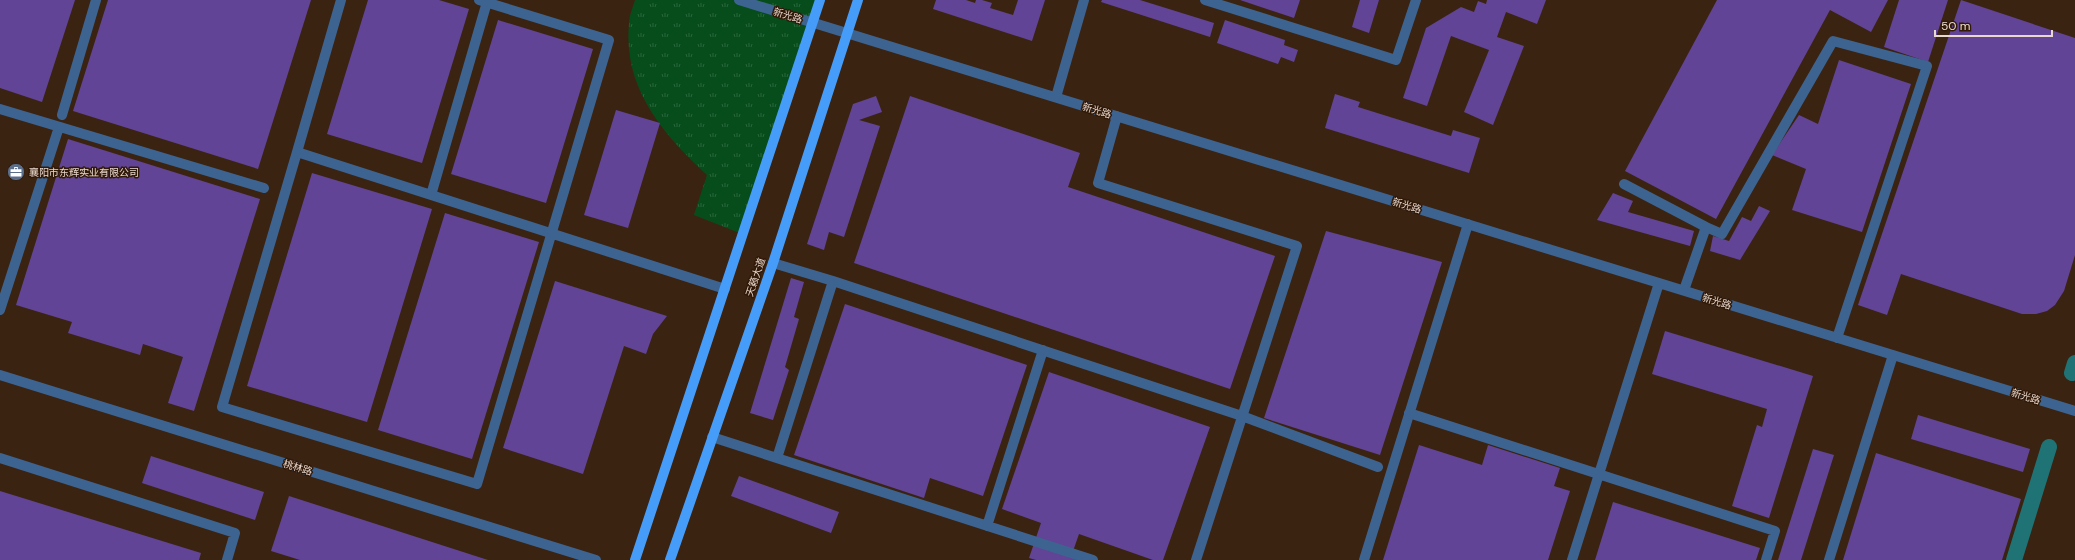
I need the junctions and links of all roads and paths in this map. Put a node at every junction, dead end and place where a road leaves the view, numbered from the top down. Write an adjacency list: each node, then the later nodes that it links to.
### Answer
1 (96, 0): 14 (street)
2 (341, 0): 17 (street)
3 (739, 0): 10 (street, 新光路)
4 (820, 0): 10 (main road)
5 (858, 0): 11 (main road, 天籁大道)
6 (1084, 0): 12 (street)
7 (1205, 0): 8 (street)
8 (1416, 0)
9 (483, 1): 20 (street); 23 (street)
10 (812, 23): 11 (street, 新光路); 27 (main road)
11 (847, 33): 12 (street, 新光路); 24 (main road, 天籁大道)
12 (1056, 97): 15 (street, 新光路)
13 (0, 109): 16 (street)
14 (62, 115)
15 (1117, 116): 21 (street, 新光路); 36 (street)
16 (59, 127): 19 (street); 29 (street)
17 (297, 152): 20 (street); 23 (street)
18 (1624, 184): 22 (street)
19 (264, 188)
20 (431, 195): 23 (street)
21 (1468, 224): 26 (street, 新光路); 35 (street)
22 (1706, 226): 28 (street); 30 (street)
23 (551, 234): 27 (street)
24 (773, 264): 25 (street); 37 (main road, 天籁大道)
25 (834, 281): 31 (street); 39 (street)
26 (1658, 283): 28 (street, 新光路); 41 (street)
27 (724, 289): 45 (main road)
28 (1684, 290): 30 (street, 新光路)
29 (0, 310)
30 (1837, 338): 32 (street, 新光路)
31 (1043, 350): 36 (street); 42 (street)
32 (1893, 355): 34 (street, 新光路); 52 (street)
33 (0, 375): 44 (street, 桃林路)
34 (2075, 411)
35 (1409, 413): 41 (street); 49 (street)
36 (1242, 416): 40 (street); 48 (street)
37 (712, 436): 39 (street); 46 (main road, 天籁大道)
38 (0, 458): 43 (street)
39 (777, 458): 42 (street)
40 (1378, 467)
41 (1599, 474): 50 (street); 51 (street)
42 (987, 526): 47 (street)
43 (226, 560)
44 (596, 560)
45 (635, 560)
46 (670, 560)
47 (1093, 560)
48 (1196, 560)
49 (1364, 560)
50 (1572, 560)
51 (1766, 560)
52 (1829, 560)

